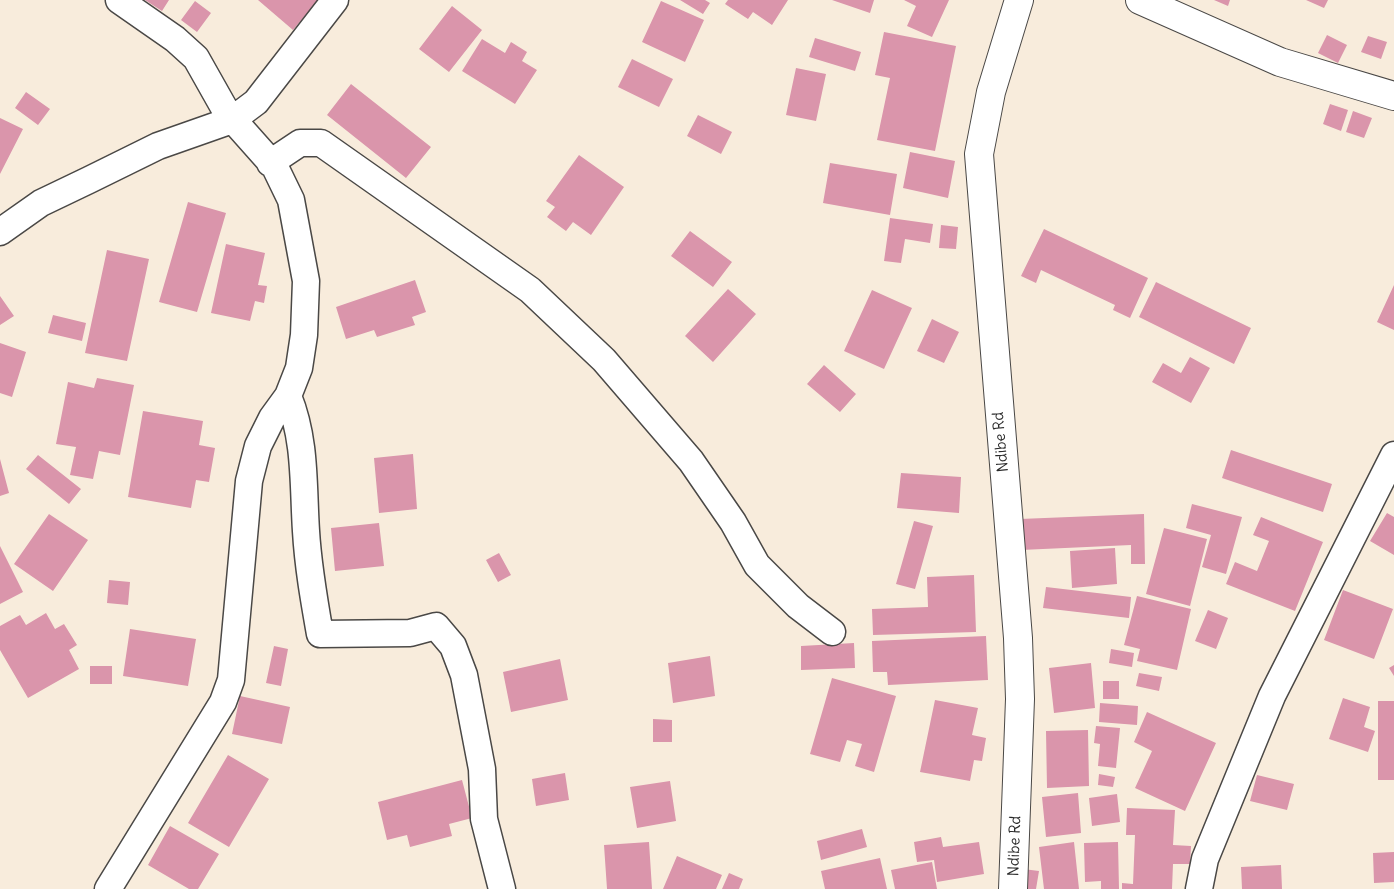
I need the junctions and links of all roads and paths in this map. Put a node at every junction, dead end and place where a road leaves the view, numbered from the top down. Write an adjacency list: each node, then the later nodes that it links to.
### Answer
1 (119, 0): 6 (street)
2 (335, 0): 6 (street)
3 (1019, 0): 15 (street, Ndibe Rd)
4 (1140, 0): 5 (street)
5 (1394, 96)
6 (232, 120): 7 (street); 8 (street)
7 (270, 163): 9 (street); 12 (street)
8 (0, 232)
9 (288, 396): 13 (street); 14 (street)
10 (1394, 455): 11 (street)
11 (1386, 493): 16 (street)
12 (832, 632)
13 (108, 889)
14 (502, 889)
15 (1013, 889)
16 (1199, 889)

